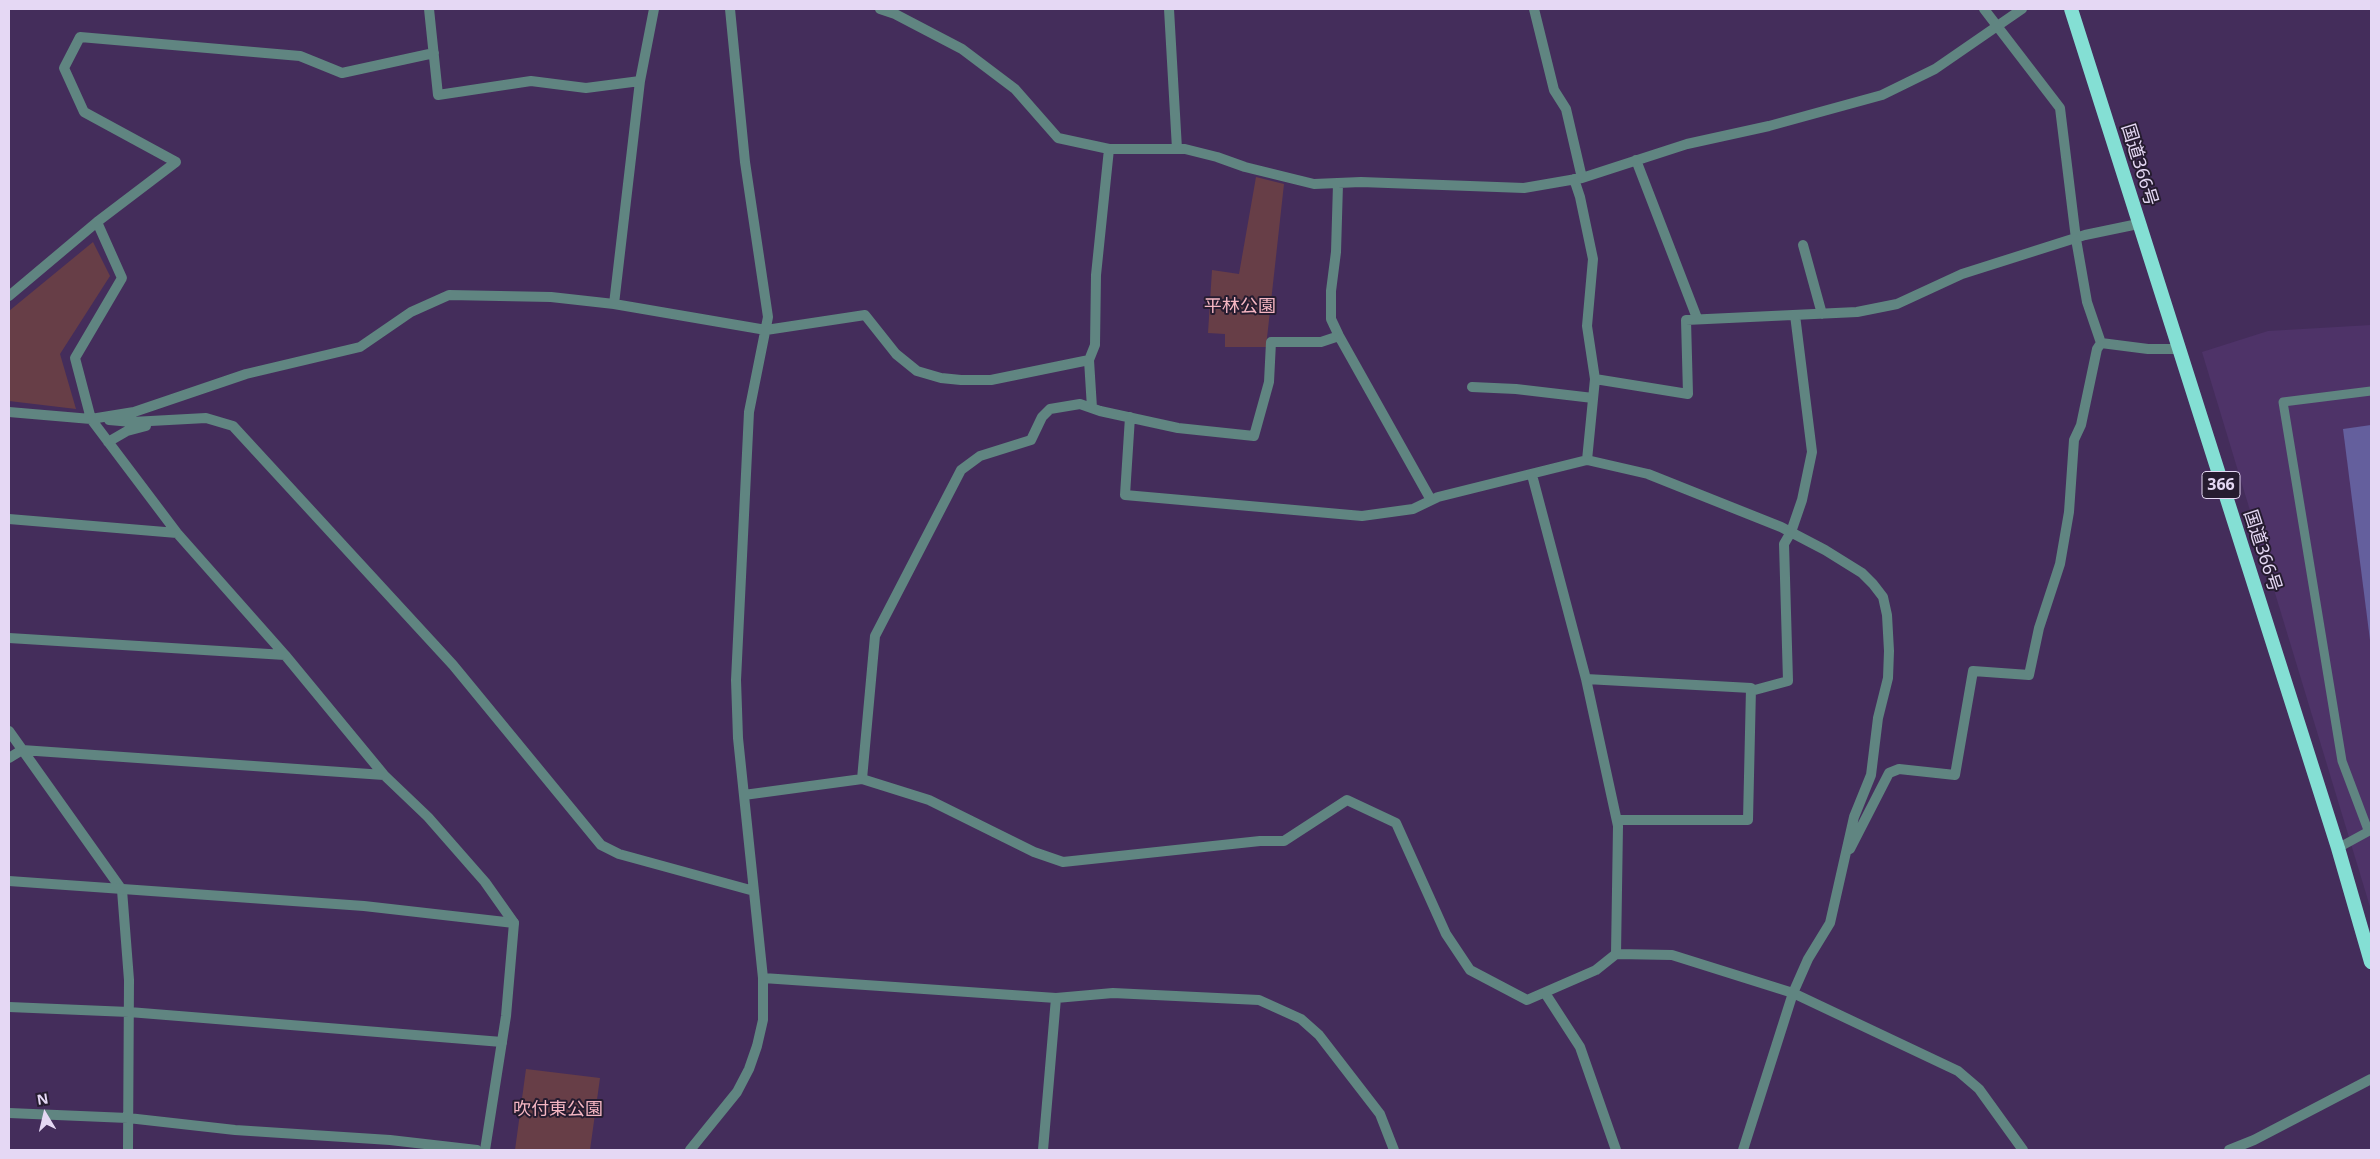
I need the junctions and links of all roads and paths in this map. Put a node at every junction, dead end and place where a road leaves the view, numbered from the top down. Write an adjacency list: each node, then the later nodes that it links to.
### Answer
1 (429, 9): 11 (street)
2 (654, 9): 12 (street)
3 (730, 9): 27 (street)
4 (880, 9): 13 (street)
5 (1169, 9): 14 (street)
6 (1534, 9): 16 (street)
7 (1984, 9): 10 (street)
8 (2022, 9): 10 (street)
9 (2071, 9): 19 (highway, 国道366号 / 366)
10 (1995, 26): 15 (street); 20 (street)
11 (434, 53): 12 (street); 18 (street)
12 (640, 82): 23 (street)
13 (1109, 149): 14 (street); 31 (street)
14 (1177, 149): 17 (street)
15 (1636, 160): 16 (street); 26 (street)
16 (1578, 178): 17 (street); 32 (street)
17 (1338, 184): 28 (street)
18 (97, 222): 22 (street); 39 (street)
19 (2138, 224): 20 (street); 30 (highway, 国道366号 / 366)
20 (2076, 239): 24 (street); 29 (street)
21 (1803, 245): 24 (street)
22 (9, 296)
23 (614, 304): 27 (street); 39 (street)
24 (1822, 314): 25 (street)
25 (1795, 316): 26 (street); 46 (street)
26 (1697, 318): 32 (street)
27 (766, 330): 31 (street); 57 (street)
28 (1339, 336): 38 (street); 44 (street)
29 (2101, 343): 30 (street); 61 (street)
30 (2178, 349): 60 (highway, 国道366号 / 366)
31 (1089, 360): 36 (street)
32 (1595, 379): 35 (street)
33 (1472, 386): 35 (street)
34 (2371, 391): 59 (lane)
35 (1592, 398): 42 (street)
36 (1092, 408): 38 (street); 56 (street)
37 (9, 412): 39 (street)
38 (1130, 417): 44 (street)
39 (91, 419): 40 (street); 41 (street)
40 (172, 420): 41 (street); 64 (street)
41 (108, 442): 47 (street)
42 (1586, 460): 43 (street); 46 (street)
43 (1532, 475): 44 (street); 50 (street)
44 (1431, 500)
45 (9, 519): 47 (street)
46 (1791, 532): 51 (street); 61 (street)
47 (177, 534): 49 (street)
48 (9, 638): 49 (street)
49 (285, 655): 55 (street)
50 (1586, 679): 51 (street); 58 (street)
51 (1751, 692): 58 (street)
52 (9, 730): 53 (street)
53 (22, 750): 54 (street); 55 (street); 63 (street)
54 (9, 758)
55 (384, 775): 65 (street)
56 (862, 779): 57 (street); 69 (street)
57 (744, 795): 64 (street)
58 (1617, 820): 66 (street)
59 (2369, 830): 60 (lane)
60 (2338, 848): 67 (highway, 国道366号 / 366)
61 (1847, 854): 70 (street)
62 (9, 882): 63 (street)
63 (122, 890): 65 (street); 73 (street)
64 (754, 891): 68 (street)
65 (514, 923): 74 (street)
66 (1616, 954): 69 (street); 70 (street)
67 (2371, 962)
68 (763, 978): 71 (street); 81 (street)
69 (1545, 993): 84 (street)
70 (1793, 993): 85 (street); 86 (street)
71 (1056, 998): 82 (street); 83 (street)
72 (9, 1007): 73 (street)
73 (129, 1012): 74 (street); 77 (street)
74 (502, 1042): 80 (street)
75 (2371, 1079): 87 (street)
76 (9, 1113): 77 (street)
77 (128, 1118): 78 (street); 79 (street)
78 (128, 1150)
79 (477, 1150)
80 (485, 1150)
81 (690, 1150)
82 (1043, 1150)
83 (1394, 1150)
84 (1616, 1150)
85 (1743, 1150)
86 (2022, 1150)
87 (2229, 1150)

